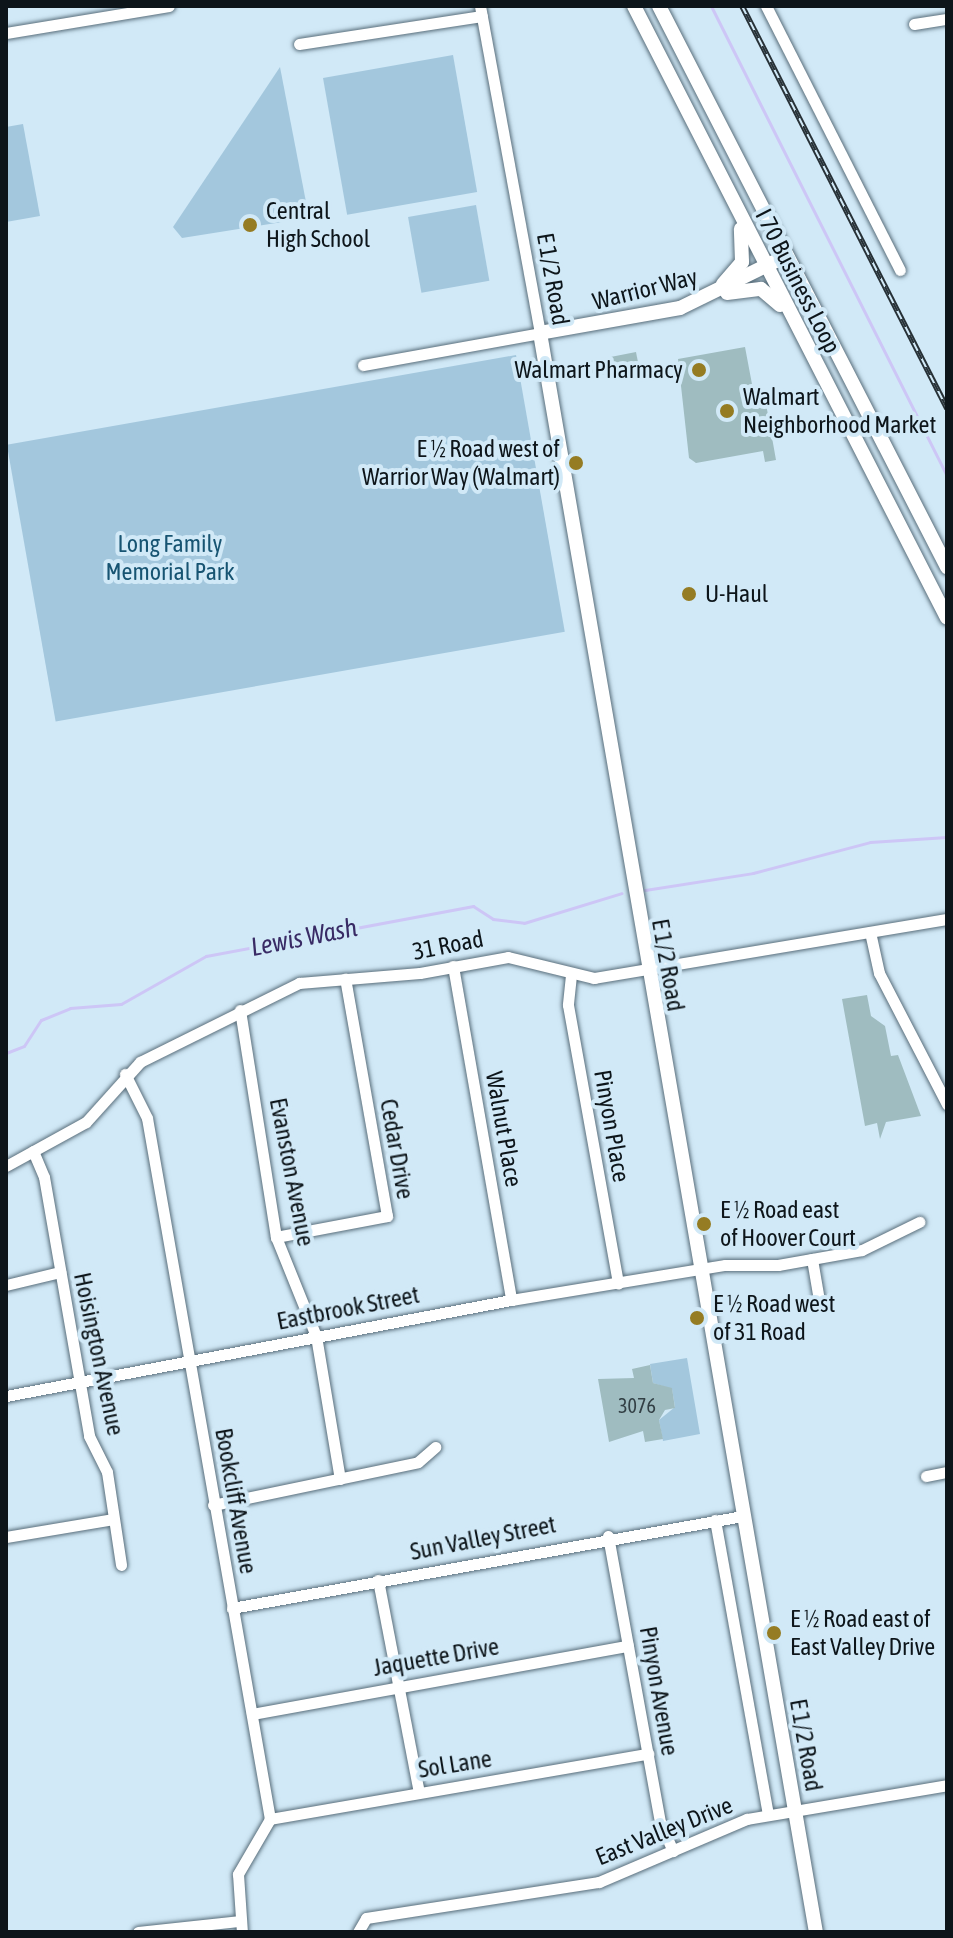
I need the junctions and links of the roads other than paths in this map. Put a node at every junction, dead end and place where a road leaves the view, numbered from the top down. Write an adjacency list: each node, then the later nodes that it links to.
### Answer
1 (169, 6): 5 (street)
2 (634, 6): 11 (main road, I 70 Business Loop)
3 (659, 6): 12 (main road, I 70 Business Loop)
4 (766, 6): 14 (street)
5 (110, 11): 9 (street)
6 (481, 11): 10 (street); 16 (street, E 1/2 Road)
7 (947, 19): 8 (street)
8 (914, 24)
9 (6, 33)
10 (299, 44)
11 (719, 174): 13 (main road, I 70 Business Loop); 15 (main road)
12 (786, 256): 13 (main road, Warrior Way); 19 (main road, I 70 Business Loop)
13 (766, 267): 15 (main road, Warrior Way); 17 (main road, I 70 Business Loop)
14 (900, 270)
15 (704, 299): 16 (main road, Warrior Way); 17 (main road)
16 (540, 333): 18 (street, Warrior Way); 24 (main road, E 1/2 Road)
17 (811, 355): 20 (main road, I 70 Business Loop)
18 (363, 365)
19 (947, 567)
20 (947, 618)
21 (947, 919): 22 (street, 31 Road)
22 (870, 932): 24 (street, 31 Road); 29 (street)
23 (453, 966): 25 (street, 31 Road); 26 (street, 31 Road); 39 (street, Walnut Place)
24 (647, 971): 25 (street, 31 Road); 35 (main road, E 1/2 Road)
25 (571, 975): 37 (street, Pinyon Place)
26 (345, 979): 27 (street, 31 Road); 33 (street, Cedar Drive)
27 (240, 1010): 28 (street, 31 Road); 33 (street, Evanston Avenue)
28 (125, 1074): 30 (street, 31 Road); 42 (street, Bookcliff Avenue)
29 (947, 1104)
30 (33, 1151): 31 (street, 31 Road); 36 (street, Hoisington Avenue)
31 (6, 1166)
32 (919, 1222): 34 (street, Eastbrook Street)
33 (276, 1237): 41 (street, Evanston Avenue)
34 (812, 1259): 35 (street, Eastbrook Street); 40 (street)
35 (700, 1269): 37 (street, Eastbrook Street); 50 (main road, E 1/2 Road)
36 (60, 1272): 38 (street); 43 (street, Hoisington Avenue)
37 (618, 1284): 39 (street, Eastbrook Street)
38 (6, 1285)
39 (511, 1300): 41 (street, Eastbrook Street)
40 (819, 1300)
41 (316, 1336): 42 (street, Eastbrook Street); 48 (street, Evanston Avenue)
42 (191, 1360): 43 (street, Eastbrook Street); 49 (street, Bookcliff Avenue)
43 (80, 1381): 44 (street, Eastbrook Street); 51 (street, Hoisington Avenue)
44 (6, 1396)
45 (435, 1447): 48 (street)
46 (947, 1472): 47 (street)
47 (926, 1476)
48 (340, 1479): 49 (street)
49 (213, 1505): 57 (street, Bookcliff Avenue)
50 (743, 1516): 52 (street, Sun Valley Street); 64 (main road, E 1/2 Road)
51 (114, 1519): 54 (street); 55 (street, Hoisington Avenue)
52 (715, 1520): 53 (street, Sun Valley Street); 65 (street)
53 (608, 1536): 56 (street, Sun Valley Street); 58 (street, Pinyon Avenue)
54 (6, 1537)
55 (121, 1565)
56 (378, 1580): 57 (street, Sun Valley Street); 59 (street)
57 (232, 1608): 60 (street, Bookcliff Avenue)
58 (628, 1646): 59 (street, Jaquette Drive); 61 (street, Pinyon Avenue)
59 (398, 1686): 60 (street, Jaquette Drive); 63 (street)
60 (252, 1714): 66 (street, Bookcliff Avenue)
61 (648, 1754): 63 (street, Sol Lane); 67 (street, Pinyon Avenue)
62 (947, 1785): 64 (street, East Valley Drive)
63 (419, 1792): 66 (street, Sol Lane)
64 (794, 1809): 65 (street, East Valley Drive); 71 (main road, E 1/2 Road)
65 (768, 1814): 67 (street, East Valley Drive)
66 (270, 1819): 68 (street)
67 (673, 1851): 70 (street, East Valley Drive)
68 (241, 1927): 69 (street)
69 (138, 1932)
70 (358, 1932)
71 (816, 1932)

